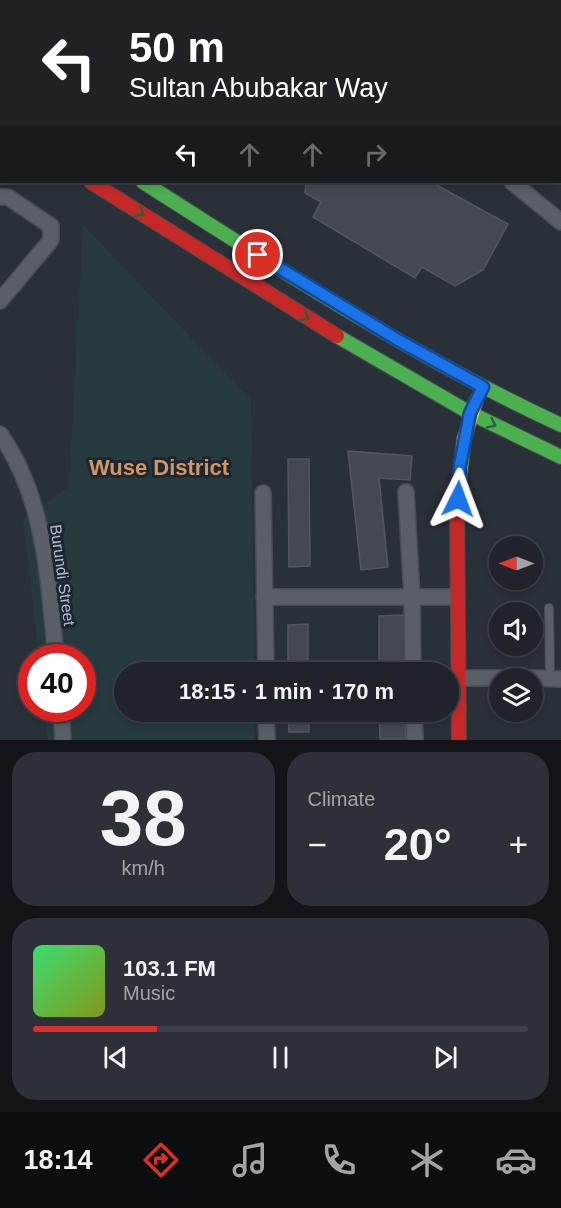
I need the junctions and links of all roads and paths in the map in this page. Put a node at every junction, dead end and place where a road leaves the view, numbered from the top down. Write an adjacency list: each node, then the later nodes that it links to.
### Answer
1 (93, 183): 8 (main road, one-way to 8)
2 (145, 183): 7 (main road)
3 (513, 183): 5 (street)
4 (0, 197): 6 (street)
5 (561, 222)
6 (0, 301)
7 (483, 387): 8 (main road); 9 (main road)
8 (470, 413): 11 (main road, one-way to 11); 16 (main road)
9 (561, 425)
10 (0, 434): 18 (street, Burundi Street)
11 (561, 457)
12 (406, 492): 15 (street)
13 (263, 493): 14 (street)
14 (264, 597): 15 (street); 19 (street)
15 (412, 597): 16 (street); 20 (street)
16 (457, 597): 21 (main road)
17 (549, 608): 24 (lane)
18 (55, 644)
19 (266, 662)
20 (413, 662)
21 (459, 662)
22 (459, 678): 23 (street)
23 (489, 678)
24 (556, 679)
25 (62, 722): 29 (street)
26 (266, 722): 30 (street)
27 (414, 722): 31 (street)
28 (459, 722): 32 (main road)
29 (63, 740)
30 (267, 740)
31 (415, 740)
32 (459, 740)

